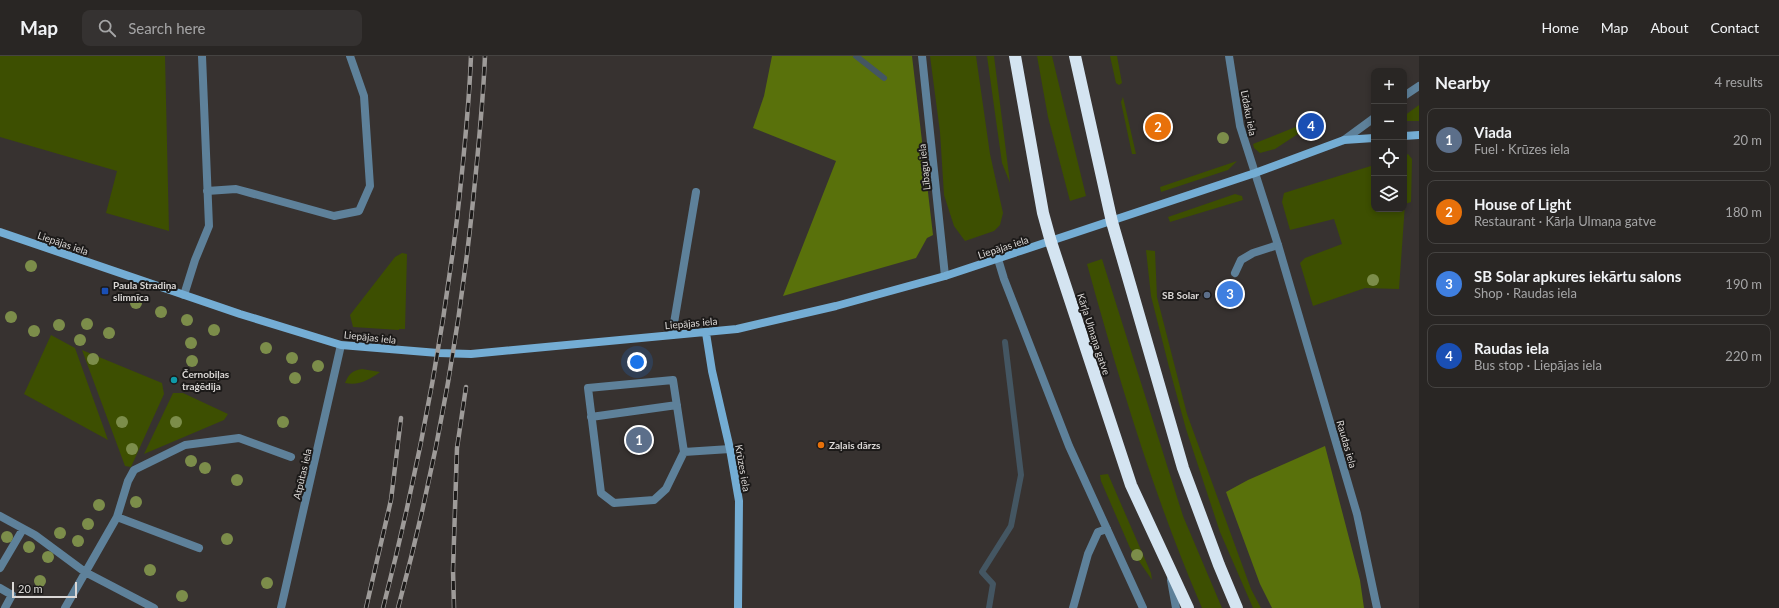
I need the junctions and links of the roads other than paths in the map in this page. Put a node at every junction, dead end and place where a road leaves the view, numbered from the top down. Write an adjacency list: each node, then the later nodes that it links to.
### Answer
1 (202, 56): 15 (street)
2 (350, 56): 15 (street)
3 (922, 56): 23 (street, Lībagu iela)
4 (1015, 56): 19 (highway, Kārļa Ulmaņa gatve)
5 (1075, 56): 17 (highway)
6 (1229, 56): 14 (street, Līdaku iela)
7 (1419, 86): 8 (street)
8 (1407, 94)
9 (1371, 120): 13 (street)
10 (1407, 136): 11 (street)
11 (1419, 136)
12 (1371, 138): 13 (street, Liepājas iela)
13 (1344, 140): 14 (street, Liepājas iela)
14 (1255, 173): 17 (street, Liepājas iela); 20 (street, Raudas iela)
15 (207, 191): 24 (street)
16 (696, 192): 26 (street)
17 (1112, 222): 19 (street, Liepājas iela); 52 (highway)
18 (0, 232): 24 (street, Liepājas iela)
19 (1051, 242): 21 (street, Liepājas iela); 38 (highway, Kārļa Ulmaņa gatve)
20 (1278, 245): 22 (street); 53 (street, Raudas iela)
21 (998, 259): 23 (street, Liepājas iela); 36 (street)
22 (1235, 273)
23 (945, 276): 25 (street, Liepājas iela)
24 (184, 295): 27 (street, Liepājas iela)
25 (706, 333): 26 (street, Liepājas iela); 30 (street, Krūzes iela)
26 (672, 335): 27 (street, Liepājas iela)
27 (341, 345): 46 (street, Atpūtas iela)
28 (677, 405): 29 (street); 29 (street); 31 (street)
29 (591, 417): 31 (street)
30 (730, 449): 31 (street); 47 (street, Krūzes iela)
31 (684, 452)
32 (291, 457): 34 (street)
33 (0, 516): 35 (street)
34 (117, 517): 37 (street); 40 (street)
35 (23, 528): 39 (street); 40 (street)
36 (1106, 529): 48 (street); 49 (street)
37 (199, 548)
38 (1168, 563): 50 (street); 51 (highway, Kārļa Ulmaņa gatve)
39 (0, 568)
40 (85, 572): 42 (street); 44 (street)
41 (0, 588): 43 (street)
42 (153, 607): 45 (street)
43 (5, 608)
44 (65, 608)
45 (161, 608)
46 (281, 608)
47 (738, 608)
48 (1073, 608)
49 (1143, 608)
50 (1176, 608)
51 (1188, 608)
52 (1238, 608)
53 (1376, 608)

